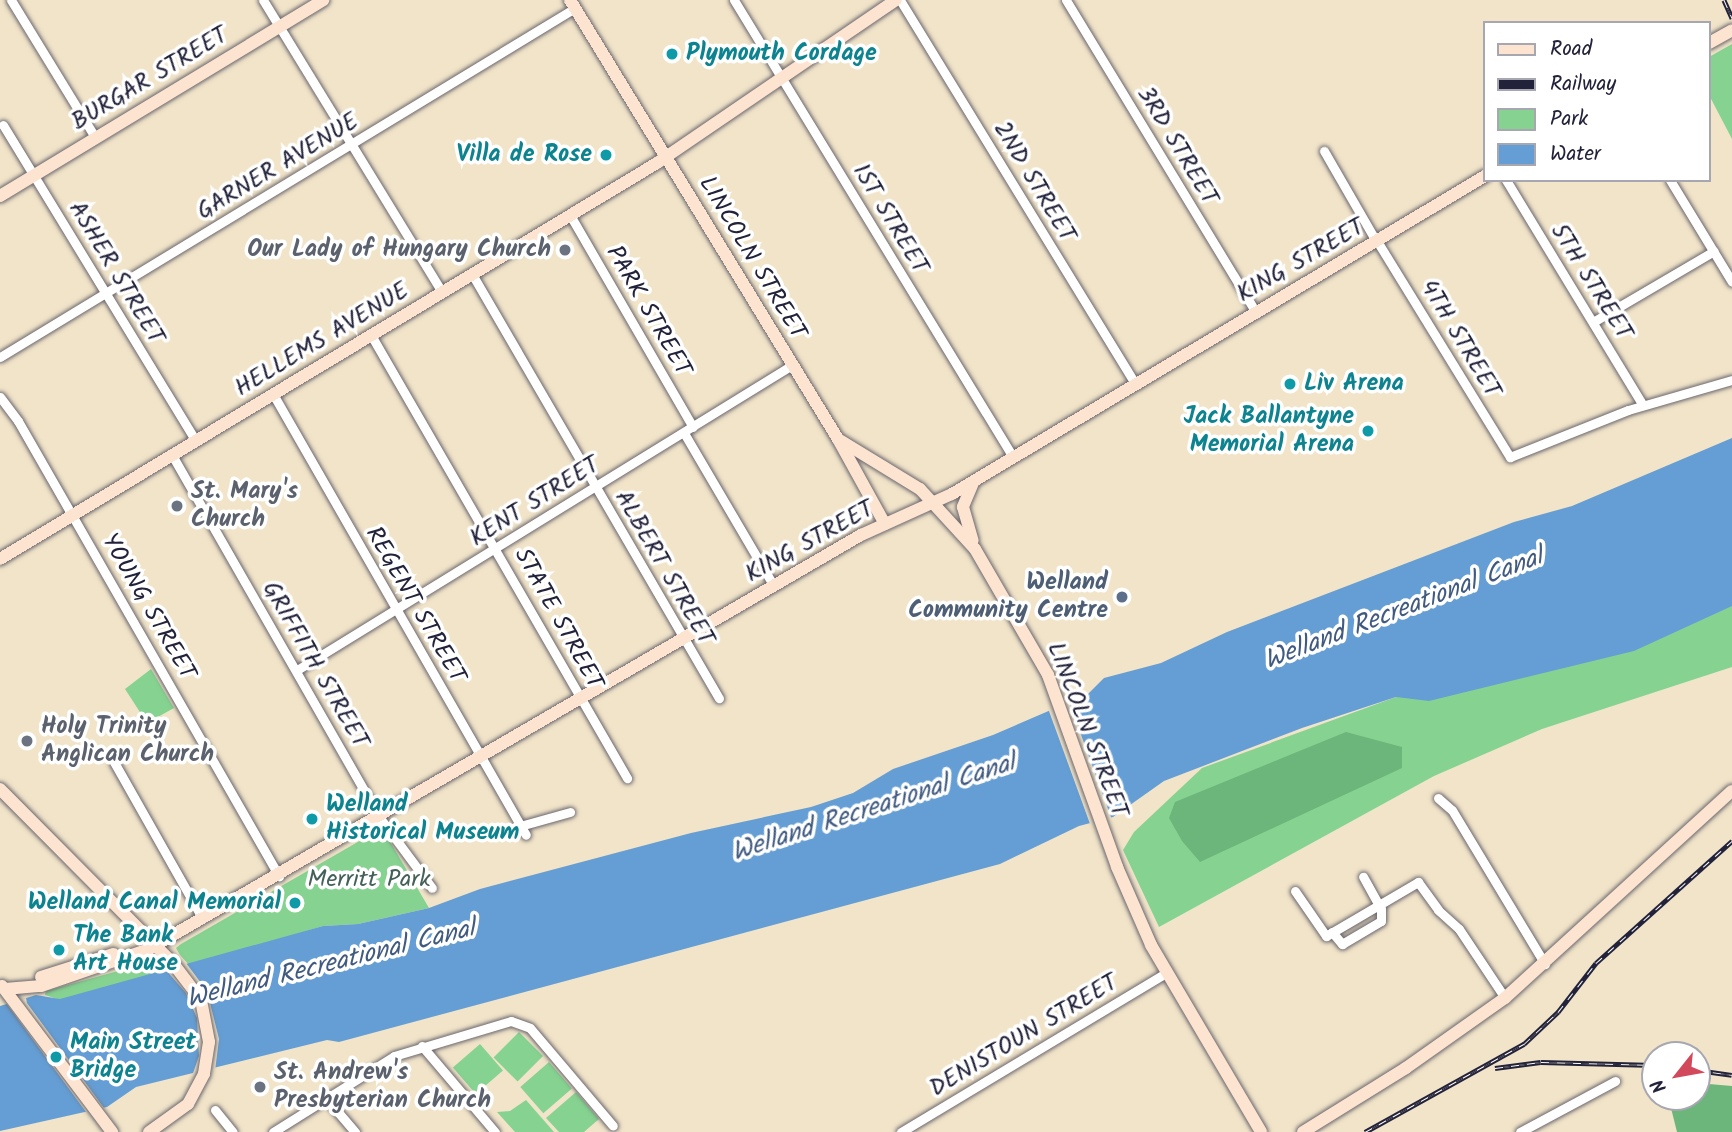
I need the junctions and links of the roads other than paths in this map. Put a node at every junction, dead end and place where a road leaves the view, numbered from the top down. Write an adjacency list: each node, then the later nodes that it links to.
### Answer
1 (11, 0): 13 (street)
2 (263, 0): 8 (street)
3 (323, 0): 8 (main road, BURGAR STREET)
4 (734, 0): 11 (street, 1ST STREET)
5 (898, 0): 11 (main road, HELLEMS AVENUE); 35 (street, 2ND STREET)
6 (1066, 0): 29 (street, 3RD STREET)
7 (573, 4): 14 (street, GARNER AVENUE); 16 (main road, LINCOLN STREET)
8 (279, 26): 13 (main road, BURGAR STREET); 14 (street)
9 (1732, 30): 10 (main road)
10 (1711, 42)
11 (782, 79): 16 (main road, HELLEMS AVENUE); 44 (street, 1ST STREET)
12 (3, 125): 17 (street, ASHER STREET)
13 (95, 137): 17 (main road, BURGAR STREET)
14 (352, 144): 27 (street); 28 (street, GARNER AVENUE)
15 (1324, 152): 23 (street, 4TH STREET)
16 (666, 157): 22 (main road, HELLEMS AVENUE); 33 (main road, LINCOLN STREET)
17 (34, 175): 21 (main road, BURGAR STREET); 28 (street, ASHER STREET)
18 (1484, 177): 23 (main road, KING STREET)
19 (1507, 182): 30 (street, 5TH STREET)
20 (1671, 182): 24 (street)
21 (0, 196)
22 (570, 215): 25 (main road, HELLEMS AVENUE); 39 (street, PARK STREET)
23 (1377, 241): 29 (main road, KING STREET); 38 (street, 4TH STREET)
24 (1714, 251): 26 (street); 30 (street)
25 (472, 274): 27 (main road, HELLEMS AVENUE); 46 (street, ALBERT STREET)
26 (1732, 282)
27 (442, 292): 31 (main road, HELLEMS AVENUE)
28 (106, 293): 32 (street, GARNER AVENUE); 42 (street, ASHER STREET)
29 (1256, 312): 35 (main road, KING STREET)
30 (1593, 322): 38 (street, 5TH STREET)
31 (371, 335): 36 (main road, HELLEMS AVENUE); 50 (street, STATE STREET)
32 (0, 356)
33 (792, 365): 39 (street, KENT STREET); 41 (main road, LINCOLN STREET)
34 (1732, 380): 38 (street)
35 (1135, 384): 44 (main road, KING STREET)
36 (273, 394): 42 (main road, HELLEMS AVENUE); 54 (street, REGENT STREET)
37 (0, 397): 48 (street, YOUNG STREET)
38 (1643, 405)
39 (693, 427): 40 (street, KENT STREET)
40 (684, 433): 46 (street, KENT STREET); 53 (street)
41 (838, 439): 47 (main road, LINCOLN STREET); 49 (main road)
42 (196, 441): 43 (main road, HELLEMS AVENUE)
43 (172, 455): 48 (main road, HELLEMS AVENUE); 56 (street, GRIFFITH STREET)
44 (1013, 457): 45 (main road, KING STREET)
45 (975, 480): 47 (main road, KING STREET); 51 (main road)
46 (595, 487): 50 (street, KENT STREET); 55 (street, ALBERT STREET)
47 (934, 502): 49 (main road, KING STREET); 51 (main road, LINCOLN STREET)
48 (73, 515): 52 (main road, HELLEMS AVENUE); 69 (street, YOUNG STREET)
49 (884, 524): 53 (main road, KING STREET)
50 (496, 548): 54 (street, KENT STREET); 57 (street, STATE STREET)
51 (975, 549): 78 (main road, LINCOLN STREET)
52 (0, 558)
53 (773, 585): 55 (main road, KING STREET)
54 (396, 610): 56 (street, KENT STREET); 59 (street, REGENT STREET)
55 (682, 639): 57 (main road, KING STREET); 58 (street, ALBERT STREET)
56 (297, 670): 66 (street, GRIFFITH STREET)
57 (580, 698): 59 (main road, KING STREET); 61 (street, STATE STREET)
58 (719, 698)
59 (480, 758): 66 (main road, KING STREET); 67 (street, REGENT STREET)
60 (114, 762): 74 (street)
61 (626, 778)
62 (0, 789): 76 (main road)
63 (1732, 791): 77 (main road)
64 (1438, 798): 77 (street)
65 (570, 812): 67 (street)
66 (380, 818): 69 (main road, KING STREET); 71 (street, GRIFFITH STREET)
67 (520, 826): 68 (street, REGENT STREET)
68 (526, 835)
69 (279, 876): 74 (main road, KING STREET)
70 (1363, 877): 73 (street)
71 (432, 888)
72 (1294, 891): 75 (street)
73 (1379, 903): 75 (street); 75 (street); 80 (street)
74 (203, 919): 76 (main road, KING STREET)
75 (1332, 932)
76 (154, 944): 79 (main road, KING STREET); 87 (main road)
77 (1545, 964): 80 (main road)
78 (1166, 973): 92 (street, DENISTOUN STREET); 93 (main road, LINCOLN STREET)
79 (2, 987): 86 (main road)
80 (1505, 998): 94 (main road)
81 (422, 1046): 83 (street); 85 (street); 91 (street)
82 (1615, 1081): 95 (street)
83 (326, 1098): 89 (street); 90 (street)
84 (215, 1110): 88 (street)
85 (613, 1126)
86 (112, 1132)
87 (149, 1132)
88 (233, 1132)
89 (273, 1132)
90 (355, 1132)
91 (495, 1132)
92 (901, 1132)
93 (1261, 1132)
94 (1303, 1132)
95 (1520, 1132)

